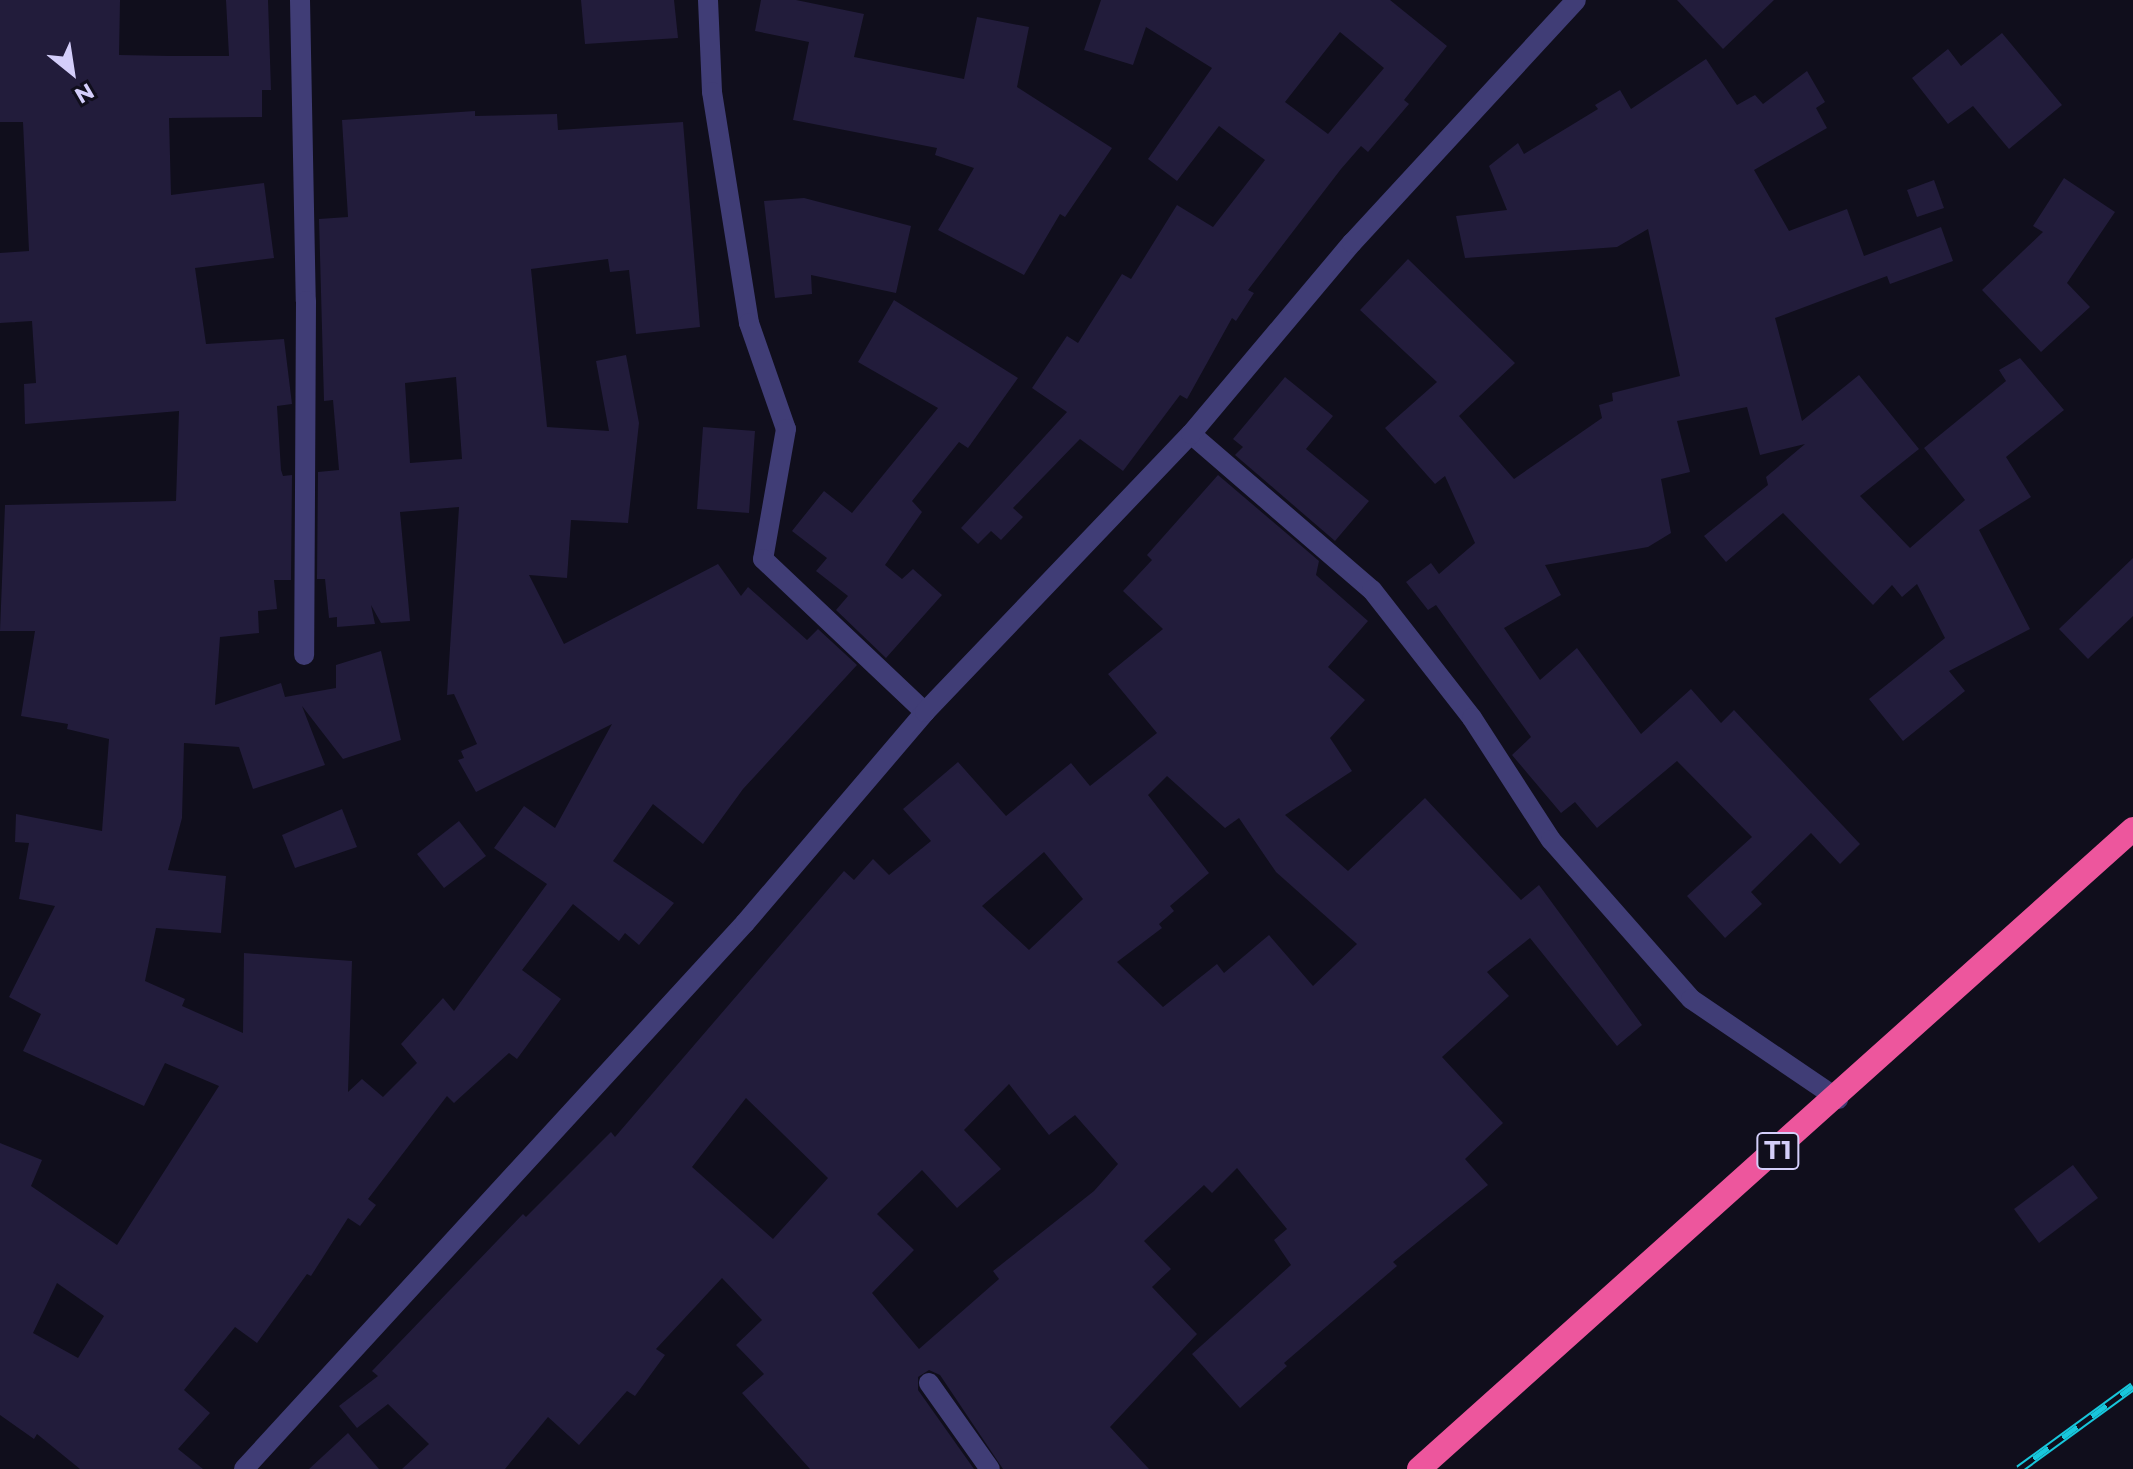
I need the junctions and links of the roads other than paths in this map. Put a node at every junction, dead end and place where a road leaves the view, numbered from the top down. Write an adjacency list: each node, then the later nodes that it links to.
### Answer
1 (300, 0): 5 (street)
2 (708, 0): 6 (street)
3 (1576, 0): 4 (street)
4 (1191, 434): 6 (street); 8 (street)
5 (304, 655)
6 (925, 712): 10 (street)
7 (2133, 829): 8 (highway, T1)
8 (1838, 1099): 12 (highway, T1)
9 (929, 1383): 11 (street)
10 (244, 1469)
11 (990, 1469)
12 (1419, 1469)

